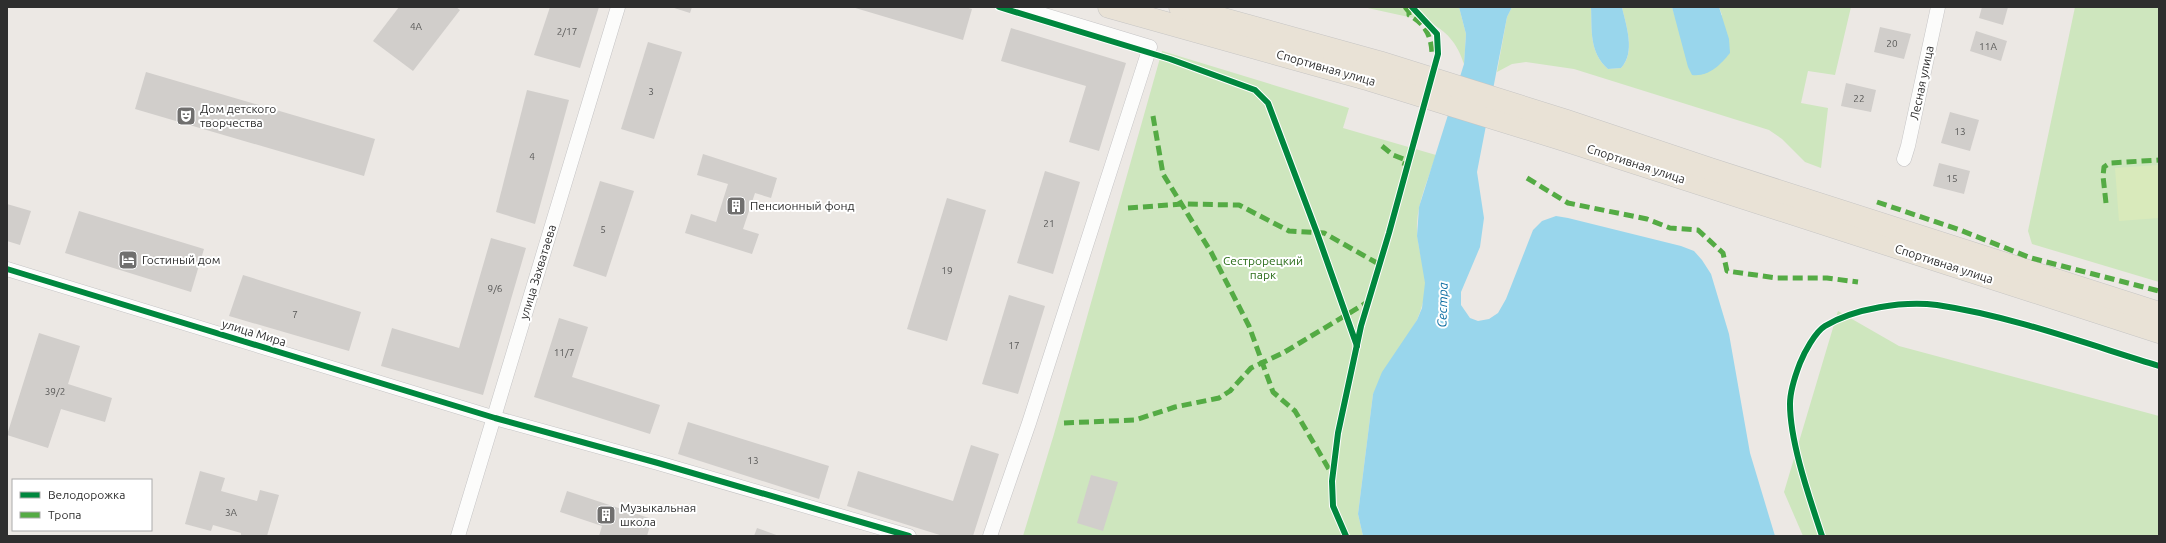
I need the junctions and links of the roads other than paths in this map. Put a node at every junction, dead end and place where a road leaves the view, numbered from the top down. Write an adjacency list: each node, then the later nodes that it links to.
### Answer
1 (618, 7): 12 (street, улица Захватаева)
2 (1018, 7): 15 (street)
3 (1109, 7): 6 (highway, Спортивная улица)
4 (1180, 7): 6 (highway, Спортивная улица)
5 (1938, 7): 8 (street, Лесная улица)
6 (1375, 71): 7 (highway, Спортивная улица)
7 (1564, 130): 10 (highway, Спортивная улица); 11 (highway, Спортивная улица)
8 (1904, 159)
9 (7, 269): 12 (street, улица Мира)
10 (2159, 313)
11 (2159, 332)
12 (494, 418): 13 (street, улица Захватаева); 14 (street, улица Мира)
13 (458, 536)
14 (909, 536)
15 (990, 536)

